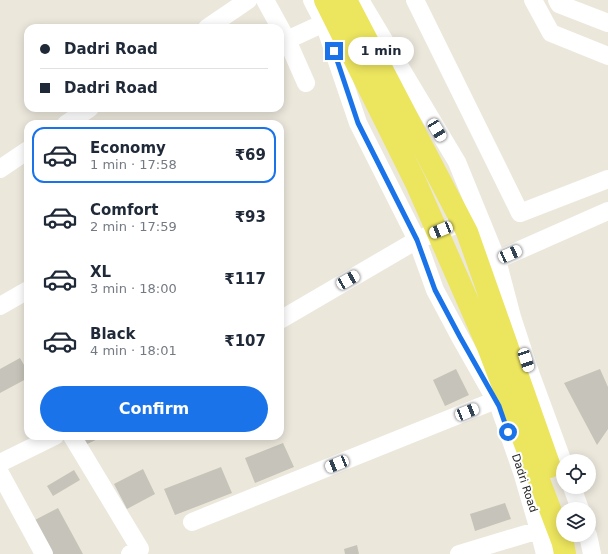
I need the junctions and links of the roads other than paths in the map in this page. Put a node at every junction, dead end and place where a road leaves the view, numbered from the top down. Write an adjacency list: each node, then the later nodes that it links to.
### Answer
1 (248, 0): 12 (street)
2 (265, 0): 13 (street)
3 (312, 0): 10 (street, Dadri Road)
4 (325, 0): 45 (main road)
5 (346, 0): 36 (main road)
6 (360, 0): 24 (street)
7 (415, 0): 22 (street)
8 (533, 0): 16 (street)
9 (557, 0): 11 (street)
10 (324, 23): 15 (street); 25 (street, Dadri Road)
11 (608, 23)
12 (213, 24)
13 (278, 24)
14 (284, 35): 15 (street)
15 (287, 40): 17 (street)
16 (608, 56)
17 (306, 83)
18 (84, 112): 19 (street)
19 (72, 120)
20 (24, 153): 21 (street)
21 (0, 169)
22 (608, 178)
23 (608, 211): 26 (street)
24 (478, 216): 25 (street); 26 (street)
25 (417, 240): 29 (street); 30 (street, Dadri Road)
26 (497, 260): 33 (street)
27 (24, 292): 28 (street)
28 (0, 306)
29 (284, 318)
30 (496, 400): 37 (street); 38 (street, Dadri Road)
31 (47, 440): 34 (street)
32 (74, 440): 42 (street)
33 (560, 454)
34 (0, 463)
35 (0, 473): 41 (street)
36 (562, 502)
37 (192, 522)
38 (540, 530): 43 (street); 44 (street, Dadri Road)
39 (576, 542): 46 (main road)
40 (589, 542): 47 (street)
41 (44, 554)
42 (130, 554)
43 (459, 554)
44 (545, 554)
45 (565, 554)
46 (580, 554)
47 (592, 554)

